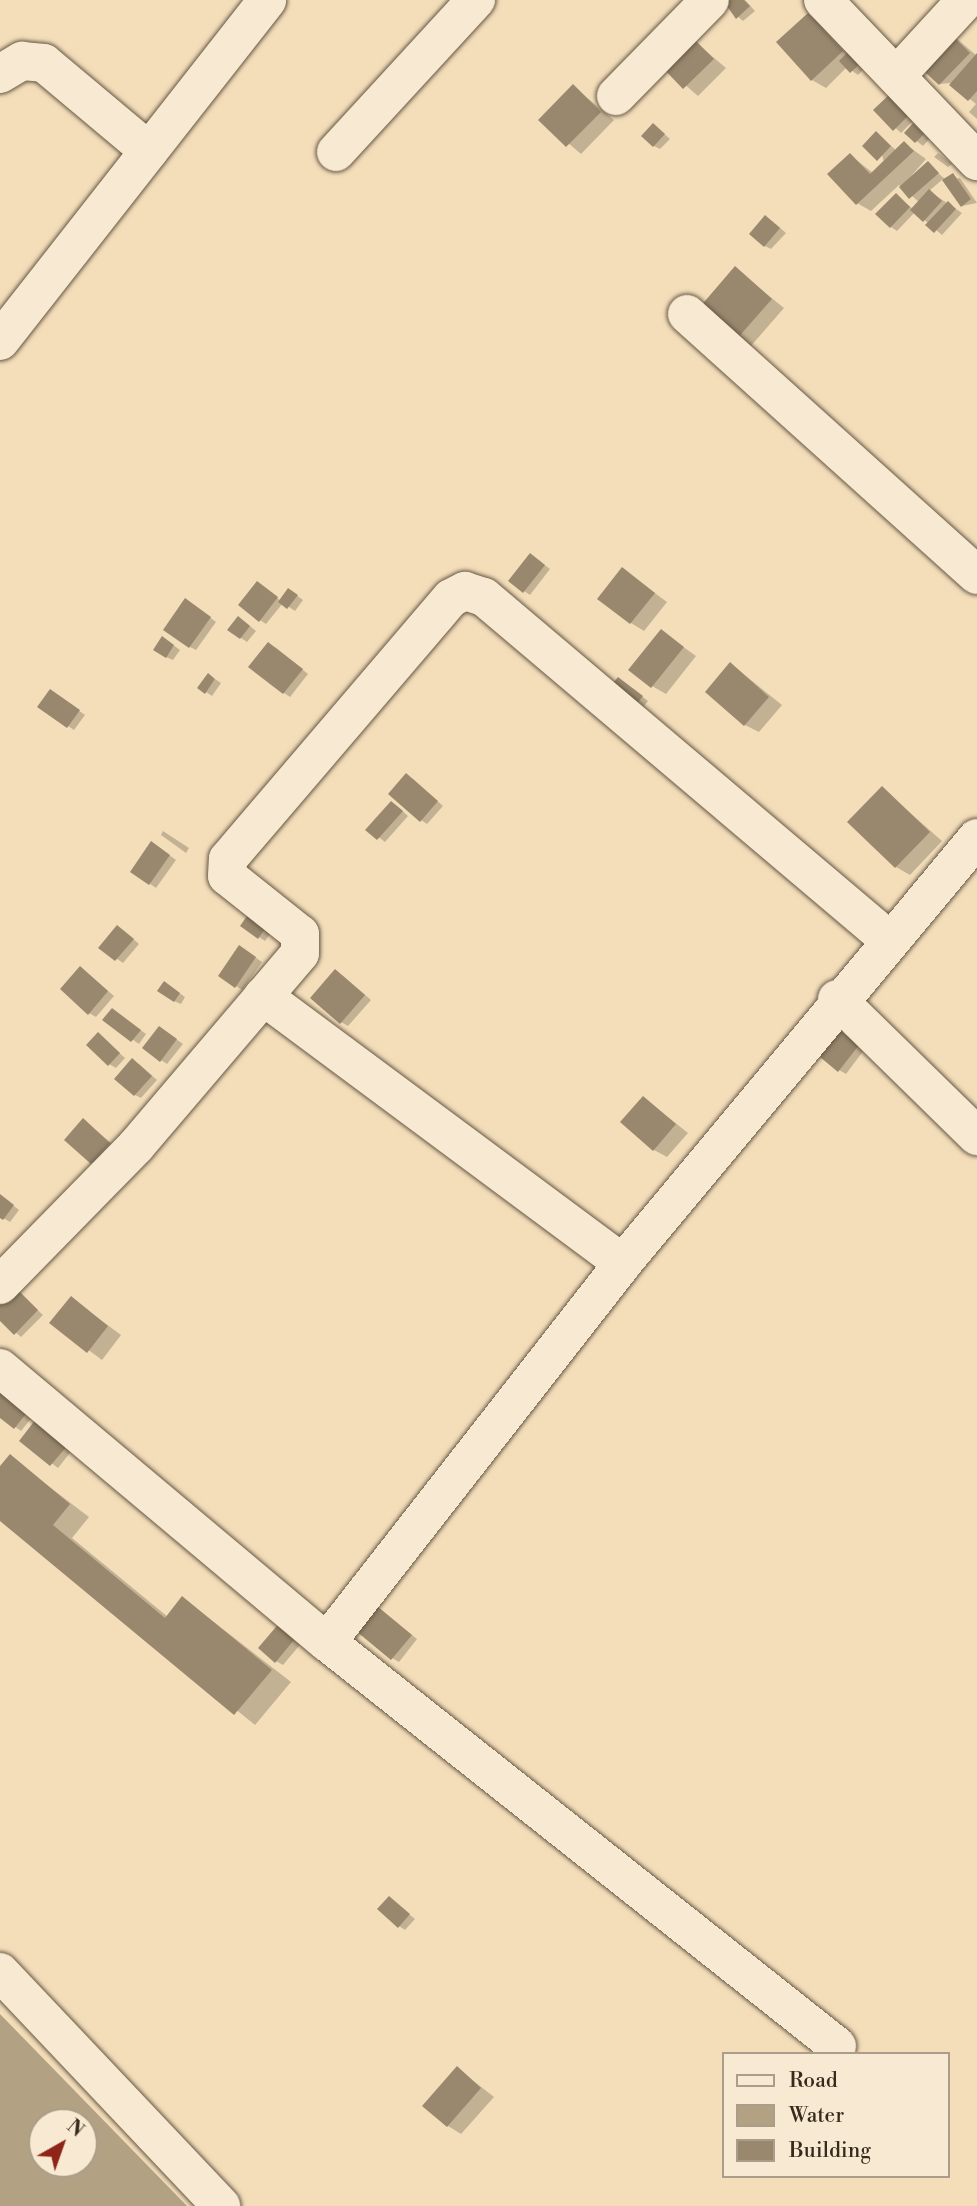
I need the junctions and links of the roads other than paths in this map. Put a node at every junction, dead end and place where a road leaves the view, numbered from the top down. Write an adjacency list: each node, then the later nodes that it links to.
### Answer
1 (267, 0): 9 (street)
2 (476, 0): 10 (street)
3 (710, 0): 8 (street)
4 (824, 0): 7 (street)
5 (966, 0): 7 (street)
6 (0, 74): 9 (street)
7 (898, 75): 11 (street)
8 (616, 96)
9 (149, 151): 13 (street)
10 (336, 152)
11 (977, 161)
12 (687, 314): 14 (street)
13 (0, 341)
14 (977, 575)
15 (977, 838): 16 (street)
16 (888, 939): 17 (street); 18 (street)
17 (263, 996): 20 (street); 21 (street)
18 (837, 999): 19 (street); 20 (street)
19 (977, 1136)
20 (623, 1263): 23 (street)
21 (0, 1285)
22 (0, 1368): 23 (street)
23 (327, 1642): 25 (street)
24 (0, 1972): 26 (street)
25 (838, 2046)
26 (221, 2206)

